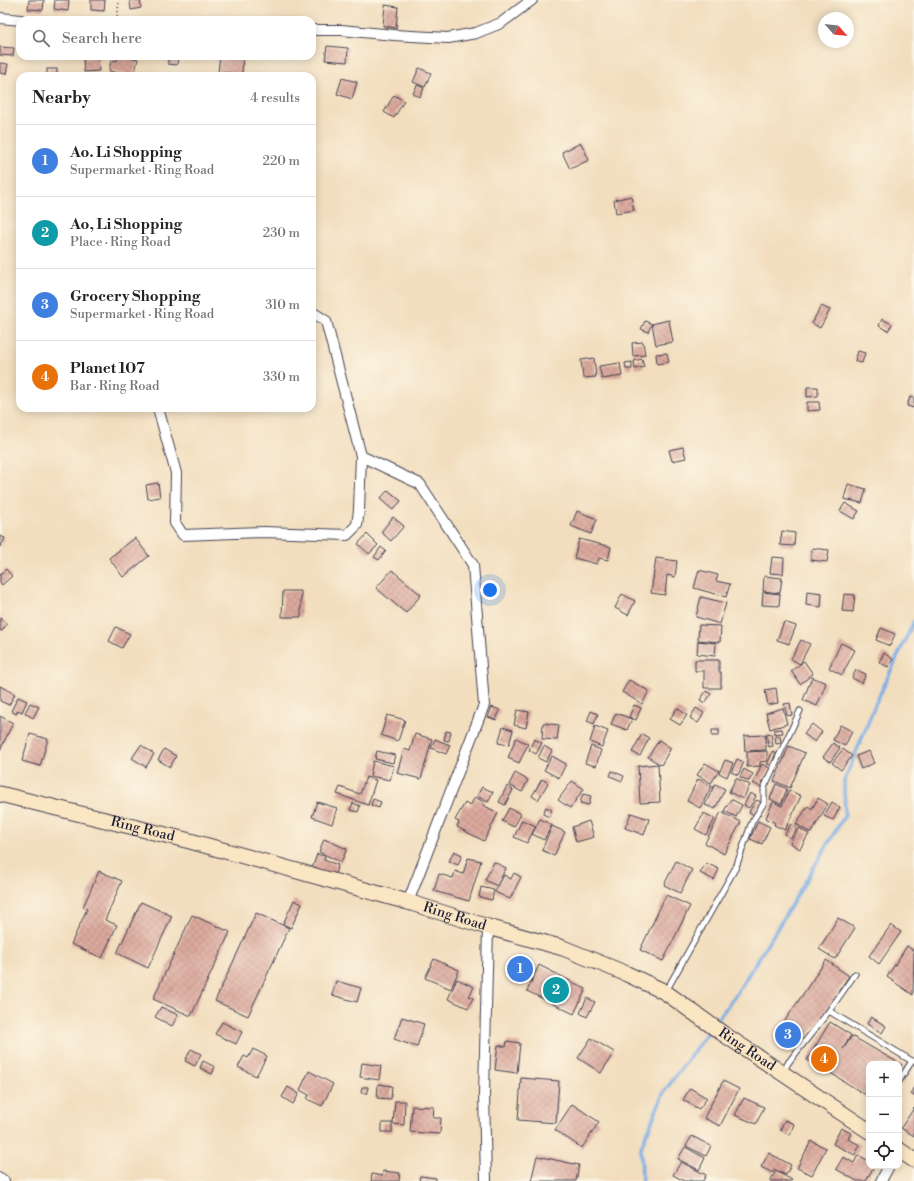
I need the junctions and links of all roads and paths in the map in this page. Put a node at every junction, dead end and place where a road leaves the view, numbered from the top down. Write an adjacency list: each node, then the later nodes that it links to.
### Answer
1 (119, 0): 3 (path)
2 (532, 0): 6 (street)
3 (117, 16)
4 (0, 18): 5 (street)
5 (16, 20)
6 (316, 30)
7 (316, 315): 9 (street)
8 (159, 412): 9 (street)
9 (361, 456): 12 (street)
10 (800, 711): 15 (lane)
11 (0, 794): 12 (main road, Ring Road)
12 (408, 902): 13 (main road, Ring Road)
13 (488, 927): 15 (main road, Ring Road); 26 (street)
14 (855, 974): 16 (lane)
15 (665, 992): 18 (main road, Ring Road)
16 (829, 1011): 17 (lane); 18 (lane)
17 (913, 1061): 19 (lane)
18 (783, 1074): 20 (main road, Ring Road)
19 (902, 1078)
20 (866, 1129)
21 (902, 1152): 22 (main road)
22 (914, 1160)
23 (887, 1169): 27 (street)
24 (0, 1178): 25 (street)
25 (4, 1181)
26 (486, 1181)
27 (881, 1181)

